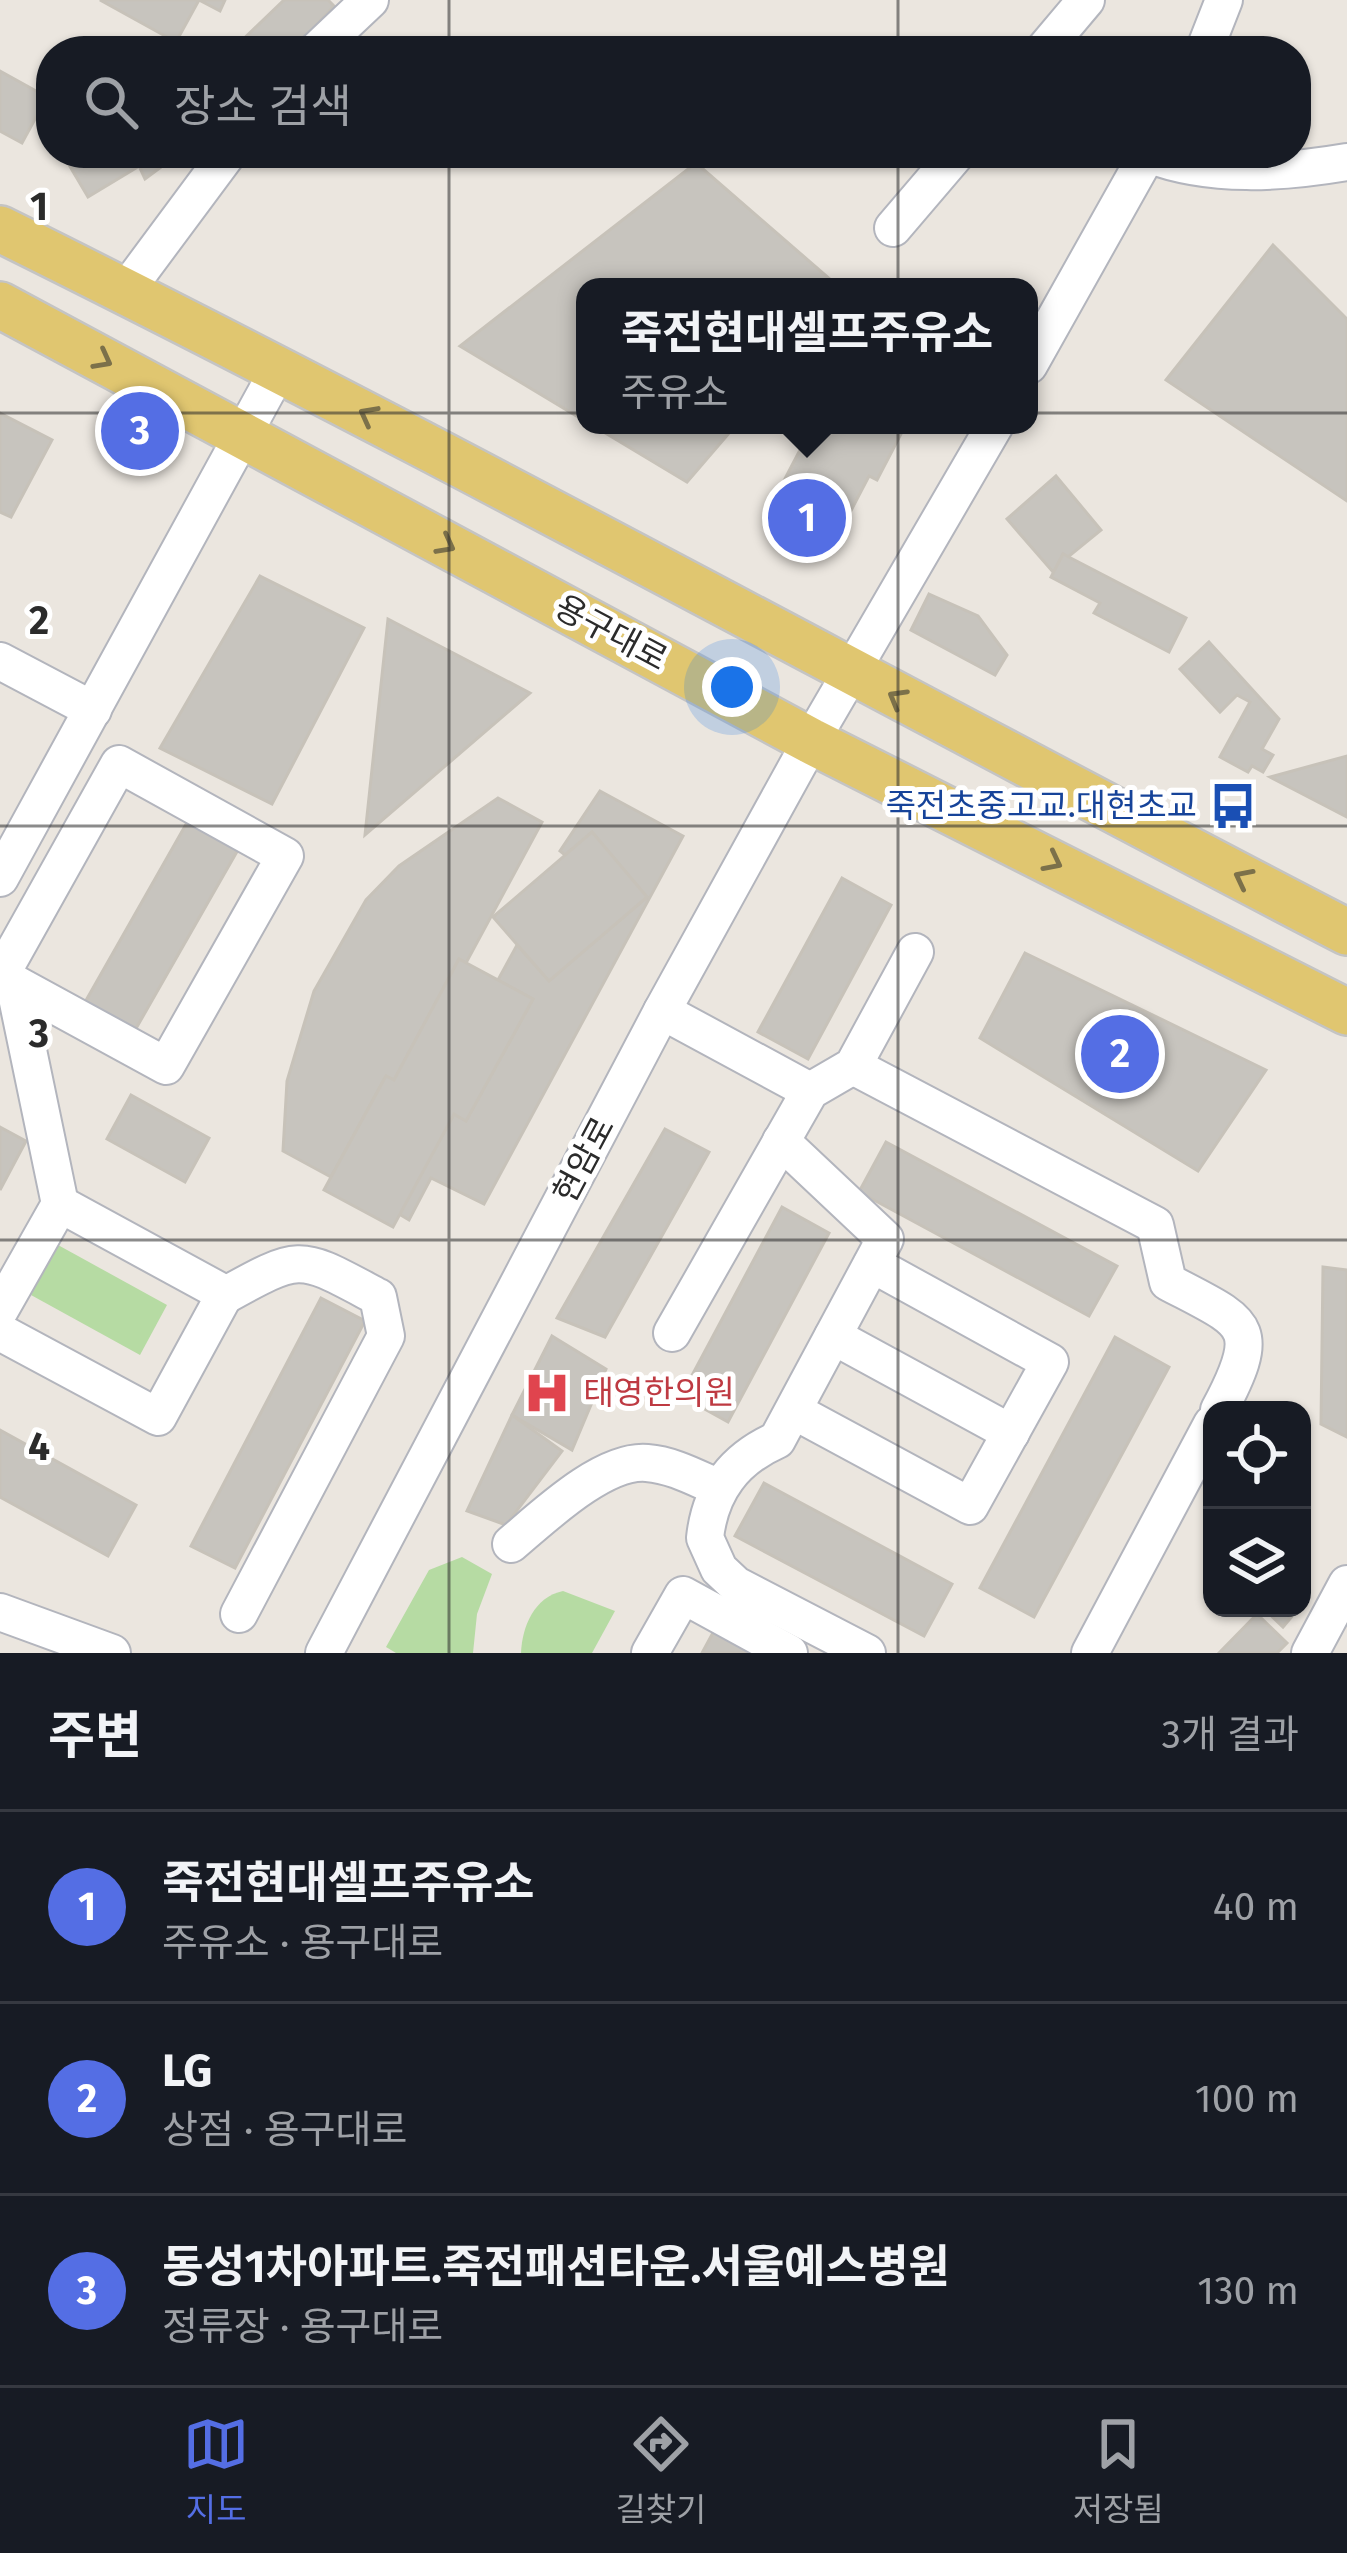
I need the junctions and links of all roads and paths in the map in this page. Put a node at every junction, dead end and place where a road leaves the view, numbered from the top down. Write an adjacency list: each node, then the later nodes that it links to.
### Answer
1 (370, 0): 4 (street)
2 (1086, 0): 5 (street)
3 (1224, 0): 6 (street)
4 (332, 36)
5 (1056, 36)
6 (1210, 36)
7 (1347, 162): 8 (street)
8 (1311, 165)
9 (217, 168): 16 (street)
10 (944, 168): 15 (street)
11 (1140, 168): 18 (street)
12 (1228, 168): 13 (street)
13 (1278, 168)
14 (0, 226): 16 (main road)
15 (893, 228)
16 (128, 289): 19 (main road)
17 (3, 307): 21 (main road, 용구대로, one-way to 21)
18 (1038, 349)
19 (280, 367): 21 (street); 23 (main road, one-way to 19)
20 (990, 434): 23 (street, 현암로)
21 (243, 435): 24 (street); 25 (main road, 용구대로, one-way to 25)
22 (0, 662): 24 (street)
23 (852, 671): 25 (street, 현암로); 27 (main road, one-way to 23)
24 (94, 710): 26 (street)
25 (811, 741): 30 (street, 현암로); 31 (main road, 용구대로, one-way to 31)
26 (0, 878)
27 (1347, 932)
28 (915, 952): 32 (street)
29 (5, 976): 29 (street); 35 (street)
30 (662, 1011): 33 (street); 52 (street, 현암로)
31 (1347, 1012)
32 (853, 1066): 33 (street); 42 (street)
33 (810, 1091): 34 (street)
34 (782, 1141): 36 (street); 40 (street)
35 (60, 1204): 37 (street); 38 (street)
36 (872, 1264): 41 (street); 44 (street)
37 (224, 1296): 39 (street); 50 (street)
38 (0, 1310)
39 (0, 1332)
40 (672, 1333)
41 (833, 1336): 43 (street); 44 (street)
42 (1224, 1401)
43 (794, 1411): 44 (street); 46 (street)
44 (1011, 1433)
45 (1203, 1441): 56 (street)
46 (719, 1488): 47 (street); 55 (street)
47 (511, 1544)
48 (1347, 1584): 57 (street)
49 (0, 1612): 51 (street)
50 (238, 1614)
51 (112, 1653)
52 (324, 1653)
53 (650, 1653): 54 (street)
54 (789, 1653)
55 (867, 1653)
56 (1090, 1653)
57 (1310, 1653)

